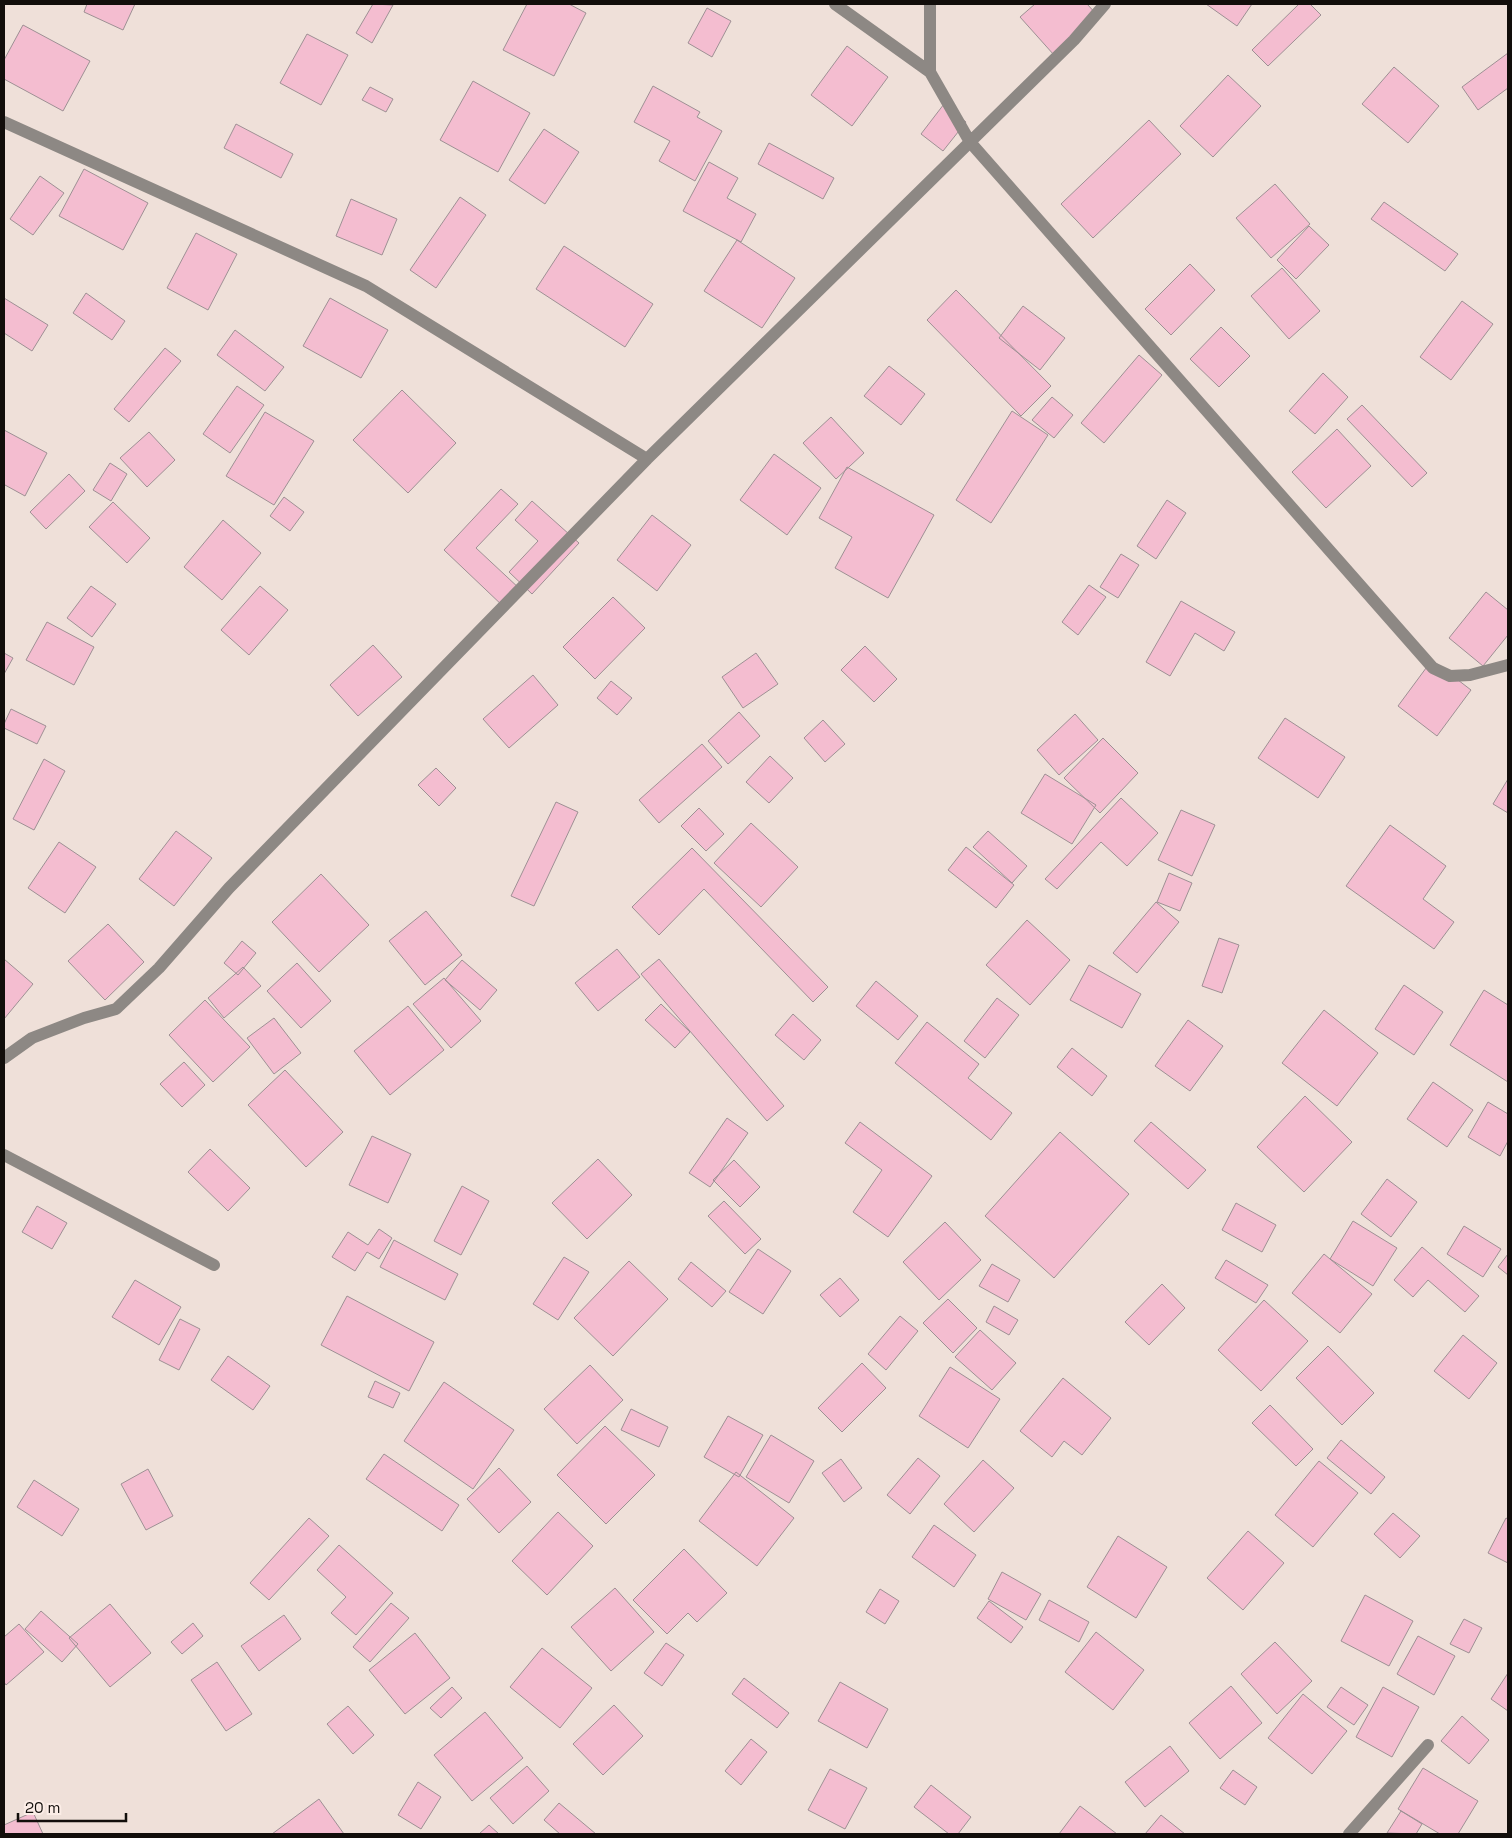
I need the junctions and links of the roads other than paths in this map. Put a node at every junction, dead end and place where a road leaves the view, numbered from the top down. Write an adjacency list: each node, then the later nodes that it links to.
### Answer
1 (835, 4): 4 (street)
2 (930, 4): 4 (street)
3 (1105, 4): 6 (street)
4 (930, 72): 6 (street)
5 (4, 122): 7 (street)
6 (970, 142): 7 (street); 8 (street)
7 (647, 459): 9 (street)
8 (1508, 665)
9 (4, 1058)
10 (4, 1155): 11 (street)
11 (214, 1265)
12 (1428, 1745): 13 (street)
13 (1349, 1834)

